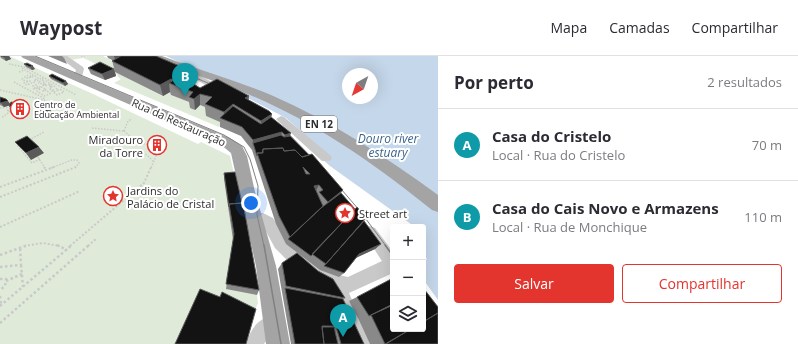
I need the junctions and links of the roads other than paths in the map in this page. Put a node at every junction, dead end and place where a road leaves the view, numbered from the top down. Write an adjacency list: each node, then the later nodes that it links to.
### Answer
1 (62, 56): 5 (street)
2 (153, 56): 4 (main road, EN 12)
3 (24, 66): 5 (main road, Rua da Restauração)
4 (184, 72): 6 (street); 9 (main road, EN 12)
5 (74, 77): 10 (main road, Rua da Restauração)
6 (233, 97)
7 (304, 154): 8 (street)
8 (326, 158)
9 (438, 205)
10 (253, 219): 14 (street); 15 (main road, Rua da Restauração)
11 (364, 224): 12 (street)
12 (390, 261)
13 (390, 266): 14 (street)
14 (336, 283): 18 (street)
15 (275, 324): 16 (street); 17 (main road, Rua da Restauração)
16 (254, 344)
17 (278, 344)
18 (362, 344)

